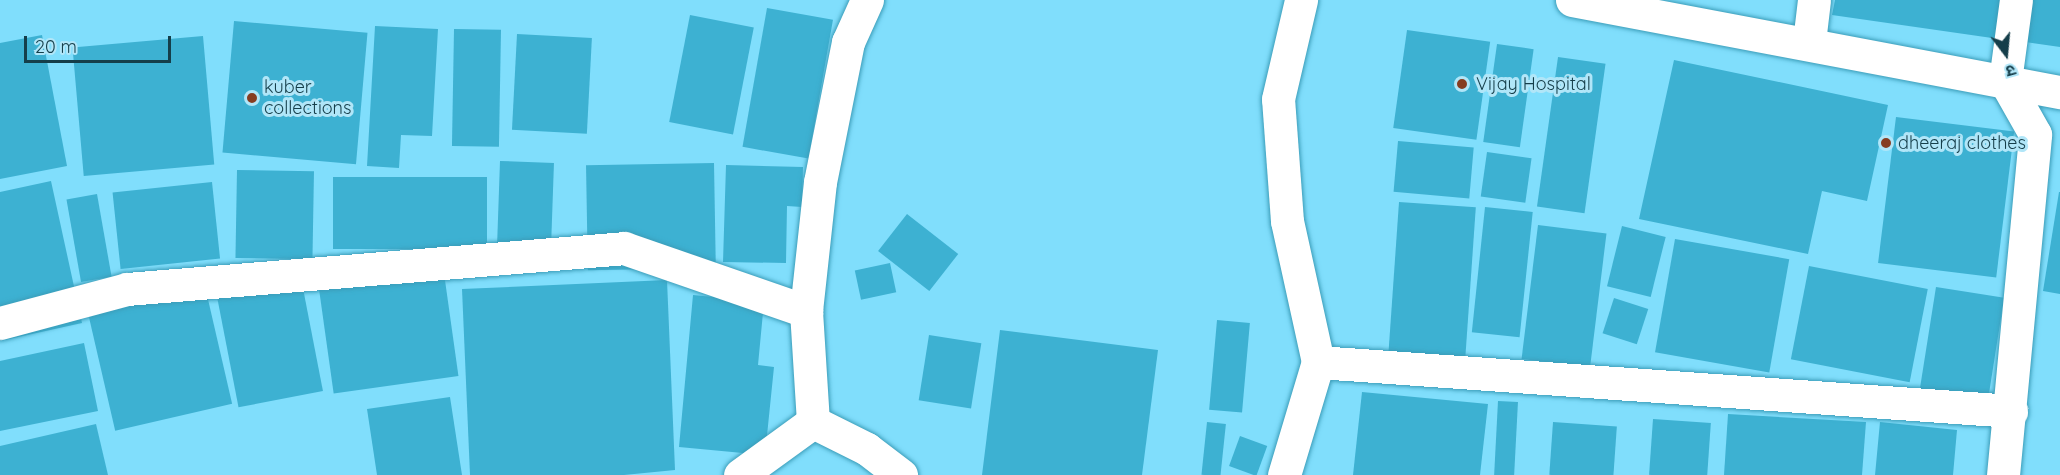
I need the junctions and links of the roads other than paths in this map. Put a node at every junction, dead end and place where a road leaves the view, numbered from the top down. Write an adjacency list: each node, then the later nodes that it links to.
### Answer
1 (867, 0): 9 (street)
2 (1300, 0): 11 (street)
3 (1572, 0): 6 (street)
4 (1814, 0): 6 (street)
5 (2016, 0): 7 (street)
6 (1809, 42): 7 (street)
7 (2005, 81): 8 (street); 12 (street)
8 (2060, 92)
9 (806, 311): 10 (street); 13 (street)
10 (0, 323)
11 (1318, 362): 12 (street); 16 (street)
12 (2011, 411): 17 (street)
13 (813, 422): 14 (street); 15 (street)
14 (740, 475)
15 (901, 475)
16 (1284, 475)
17 (2003, 475)

